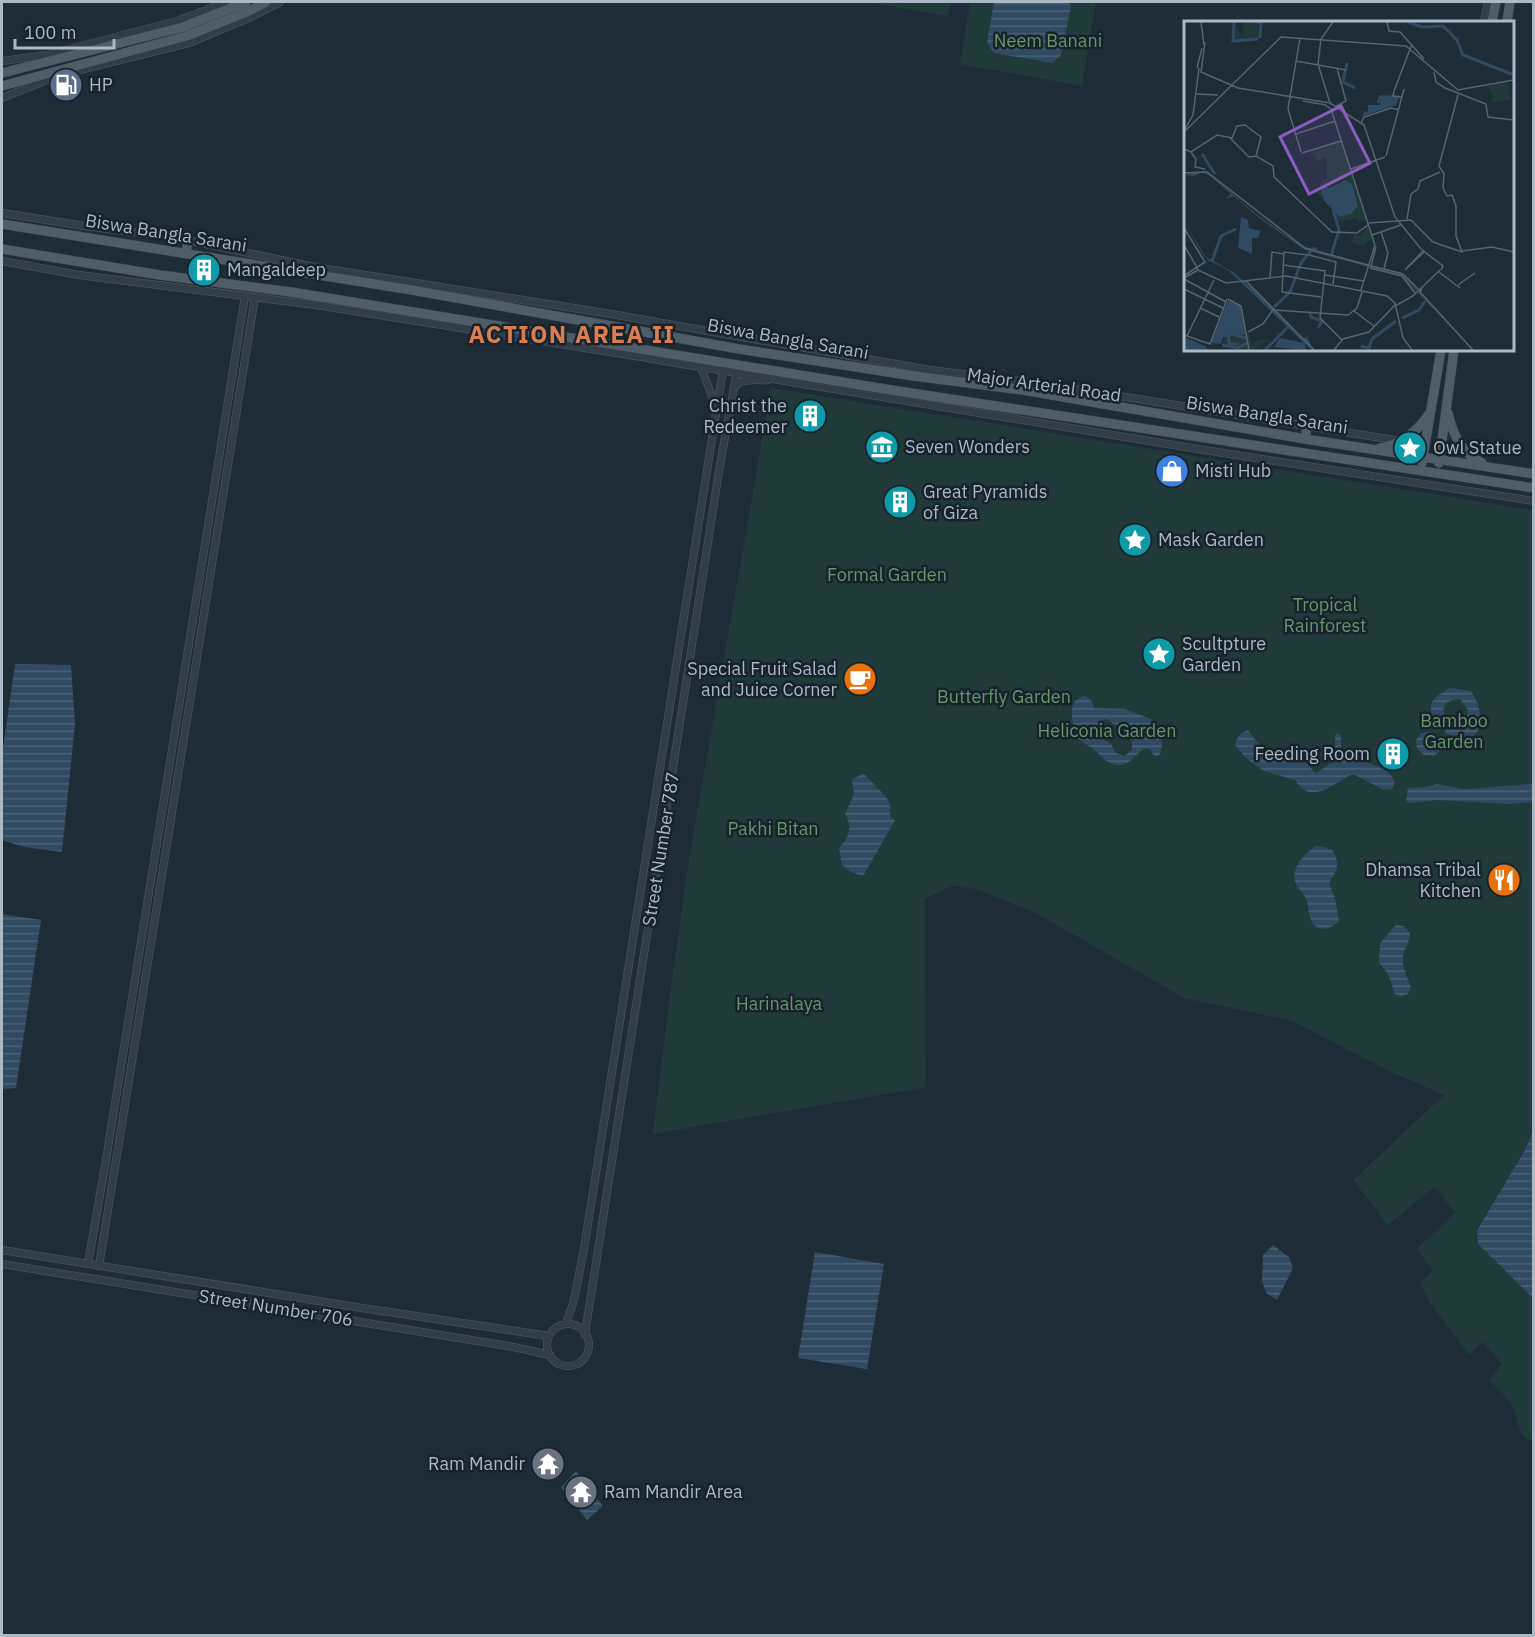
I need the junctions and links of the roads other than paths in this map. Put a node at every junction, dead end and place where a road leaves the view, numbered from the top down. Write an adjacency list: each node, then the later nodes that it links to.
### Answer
1 (227, 2): 11 (street)
2 (246, 2): 12 (main road)
3 (266, 2): 13 (main road)
4 (280, 2): 14 (street)
5 (1488, 2): 8 (street)
6 (1496, 2): 9 (main road)
7 (1510, 2): 10 (main road)
8 (1484, 21)
9 (1492, 21)
10 (1507, 21)
11 (2, 61)
12 (2, 74)
13 (2, 86)
14 (2, 98)
15 (2, 213): 17 (street, Major Arterial Road)
16 (2, 224): 19 (main road, Biswa Bangla Sarani)
17 (188, 240): 19 (main road); 38 (street, Major Arterial Road)
18 (2, 249): 21 (main road, Biswa Bangla Sarani)
19 (186, 253): 39 (main road, Biswa Bangla Sarani)
20 (2, 261): 22 (street)
21 (265, 293): 23 (street); 24 (main road, Biswa Bangla Sarani)
22 (245, 296): 23 (street); 52 (street)
23 (255, 297): 53 (street)
24 (616, 348): 26 (main road, Biswa Bangla Sarani); 28 (street)
25 (1454, 351): 29 (main road)
26 (668, 353): 28 (street); 30 (main road, Biswa Bangla Sarani)
27 (1440, 353): 29 (main road); 37 (main road)
28 (658, 360): 31 (street)
29 (1452, 362): 35 (main road)
30 (724, 366): 31 (street); 32 (main road, Biswa Bangla Sarani); 36 (street, Street Number 787)
31 (701, 367): 36 (street)
32 (737, 368): 33 (street); 34 (street, Street Number 787); 45 (main road, Biswa Bangla Sarani)
33 (777, 378): 34 (street); 51 (street)
34 (735, 387): 47 (street, Street Number 787)
35 (1447, 404): 43 (main road); 44 (main road)
36 (717, 410): 46 (street, Street Number 787)
37 (1430, 413): 40 (main road); 42 (main road)
38 (1307, 427): 39 (main road); 40 (street, Major Arterial Road)
39 (1305, 439): 41 (main road, Biswa Bangla Sarani)
40 (1401, 441): 41 (main road)
41 (1372, 448): 42 (main road, Biswa Bangla Sarani)
42 (1423, 457): 43 (main road, Biswa Bangla Sarani); 45 (main road)
43 (1439, 460): 44 (main road, Biswa Bangla Sarani); 48 (main road)
44 (1490, 467): 49 (main road, Biswa Bangla Sarani)
45 (1421, 469): 48 (main road, Biswa Bangla Sarani)
46 (708, 470): 47 (street); 58 (street, Street Number 787)
47 (720, 471): 59 (street, Street Number 787)
48 (1437, 472): 50 (main road, Biswa Bangla Sarani)
49 (1533, 474)
50 (1533, 488)
51 (1533, 501)
52 (201, 568): 53 (street); 56 (street)
53 (212, 569): 57 (street)
54 (2, 1250): 56 (street, Street Number 706)
55 (2, 1264): 61 (street, Street Number 706)
56 (88, 1264): 57 (street, Street Number 706)
57 (99, 1266): 60 (street, Street Number 706)
58 (566, 1324): 59 (street); 60 (street)
59 (585, 1334): 61 (street)
60 (549, 1336): 61 (street)
61 (550, 1355)

